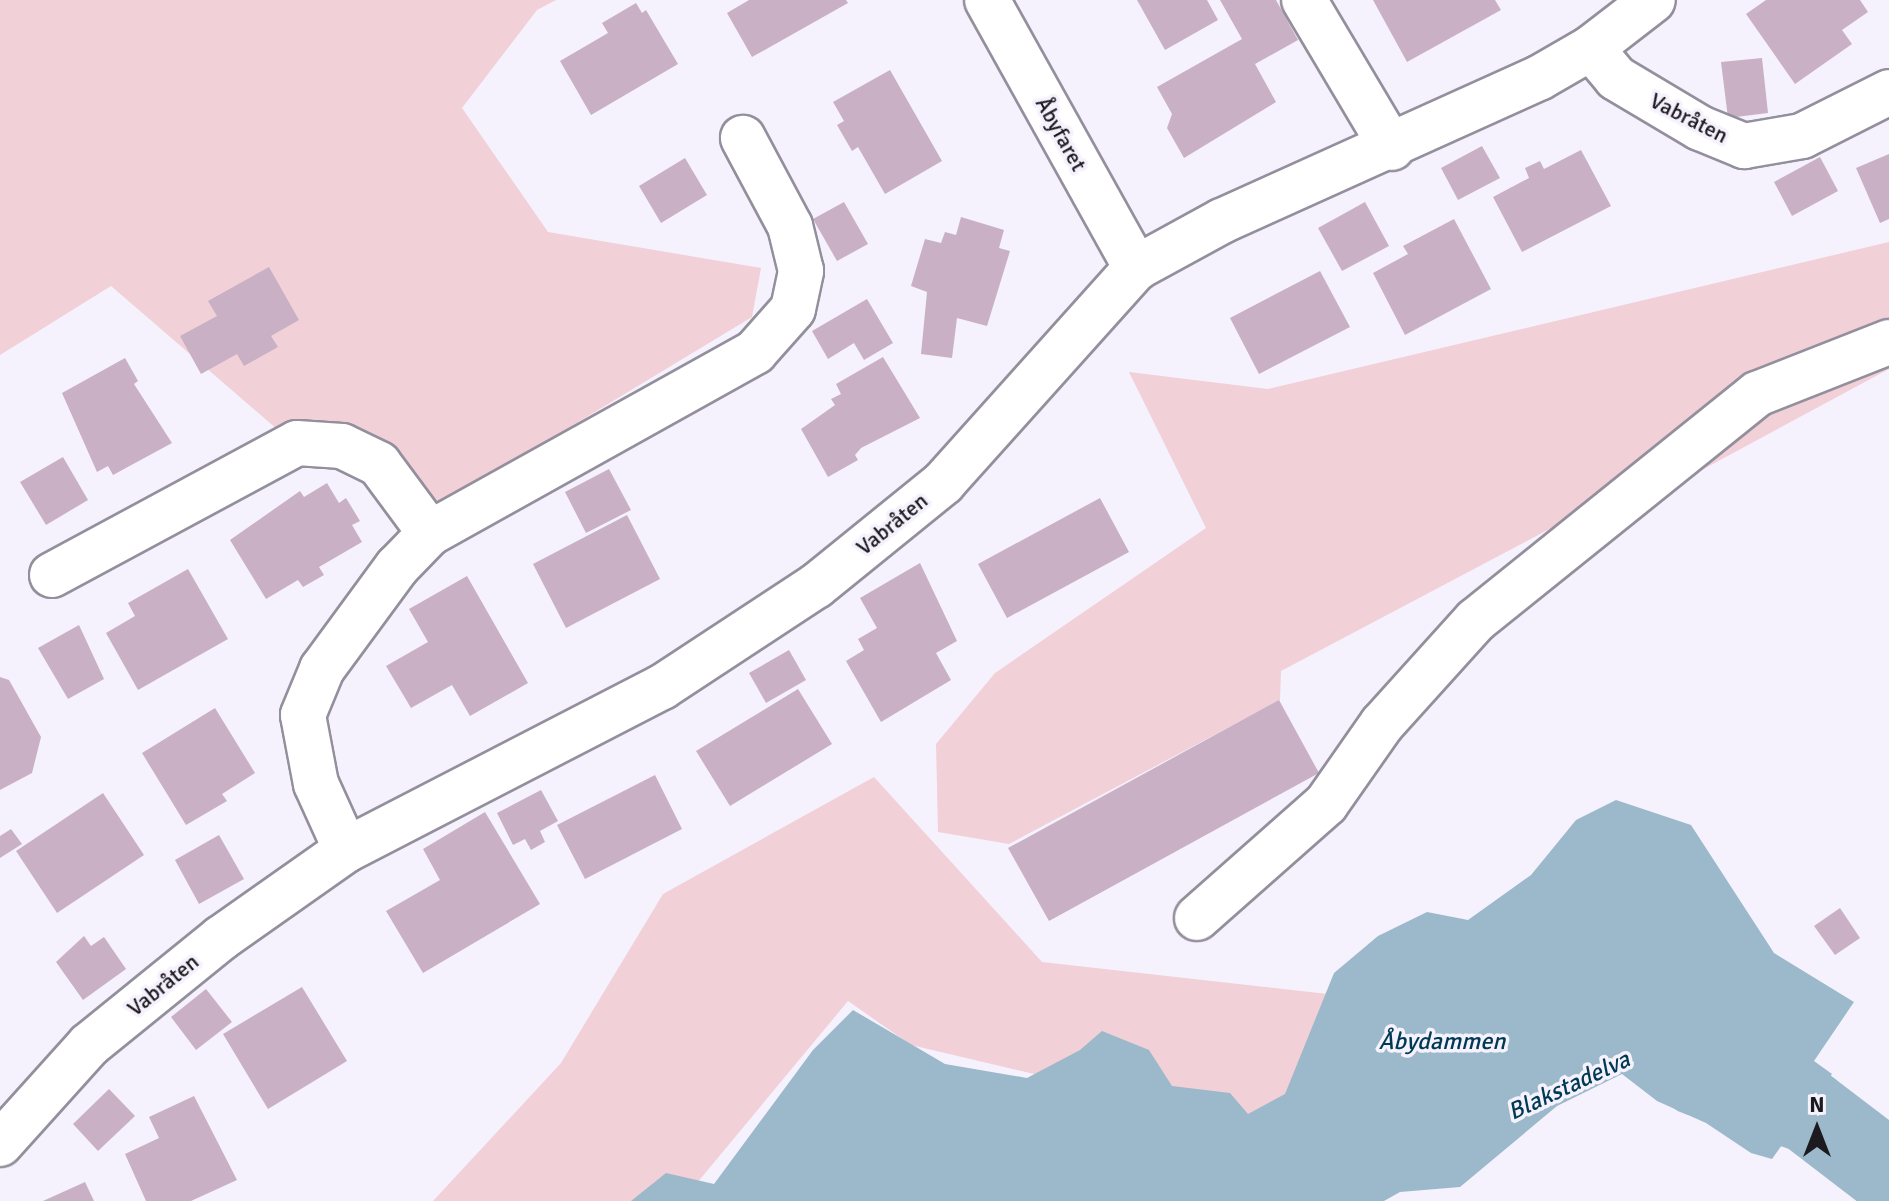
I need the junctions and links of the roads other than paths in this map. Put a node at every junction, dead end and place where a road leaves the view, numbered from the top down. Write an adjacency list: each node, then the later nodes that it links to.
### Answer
1 (987, 0): 8 (street, Åbyfaret)
2 (1304, 0): 7 (street)
3 (1653, 0): 4 (street, Vabråten)
4 (1591, 48): 5 (street, Vabråten); 7 (street, Vabråten)
5 (1889, 92)
6 (743, 138): 10 (street)
7 (1392, 148): 8 (street, Vabråten)
8 (1136, 268): 12 (street, Vabråten)
9 (1889, 342): 13 (street)
10 (430, 533): 11 (street); 12 (street)
11 (52, 575)
12 (346, 850): 14 (street, Vabråten)
13 (1197, 918)
14 (0, 1144)

